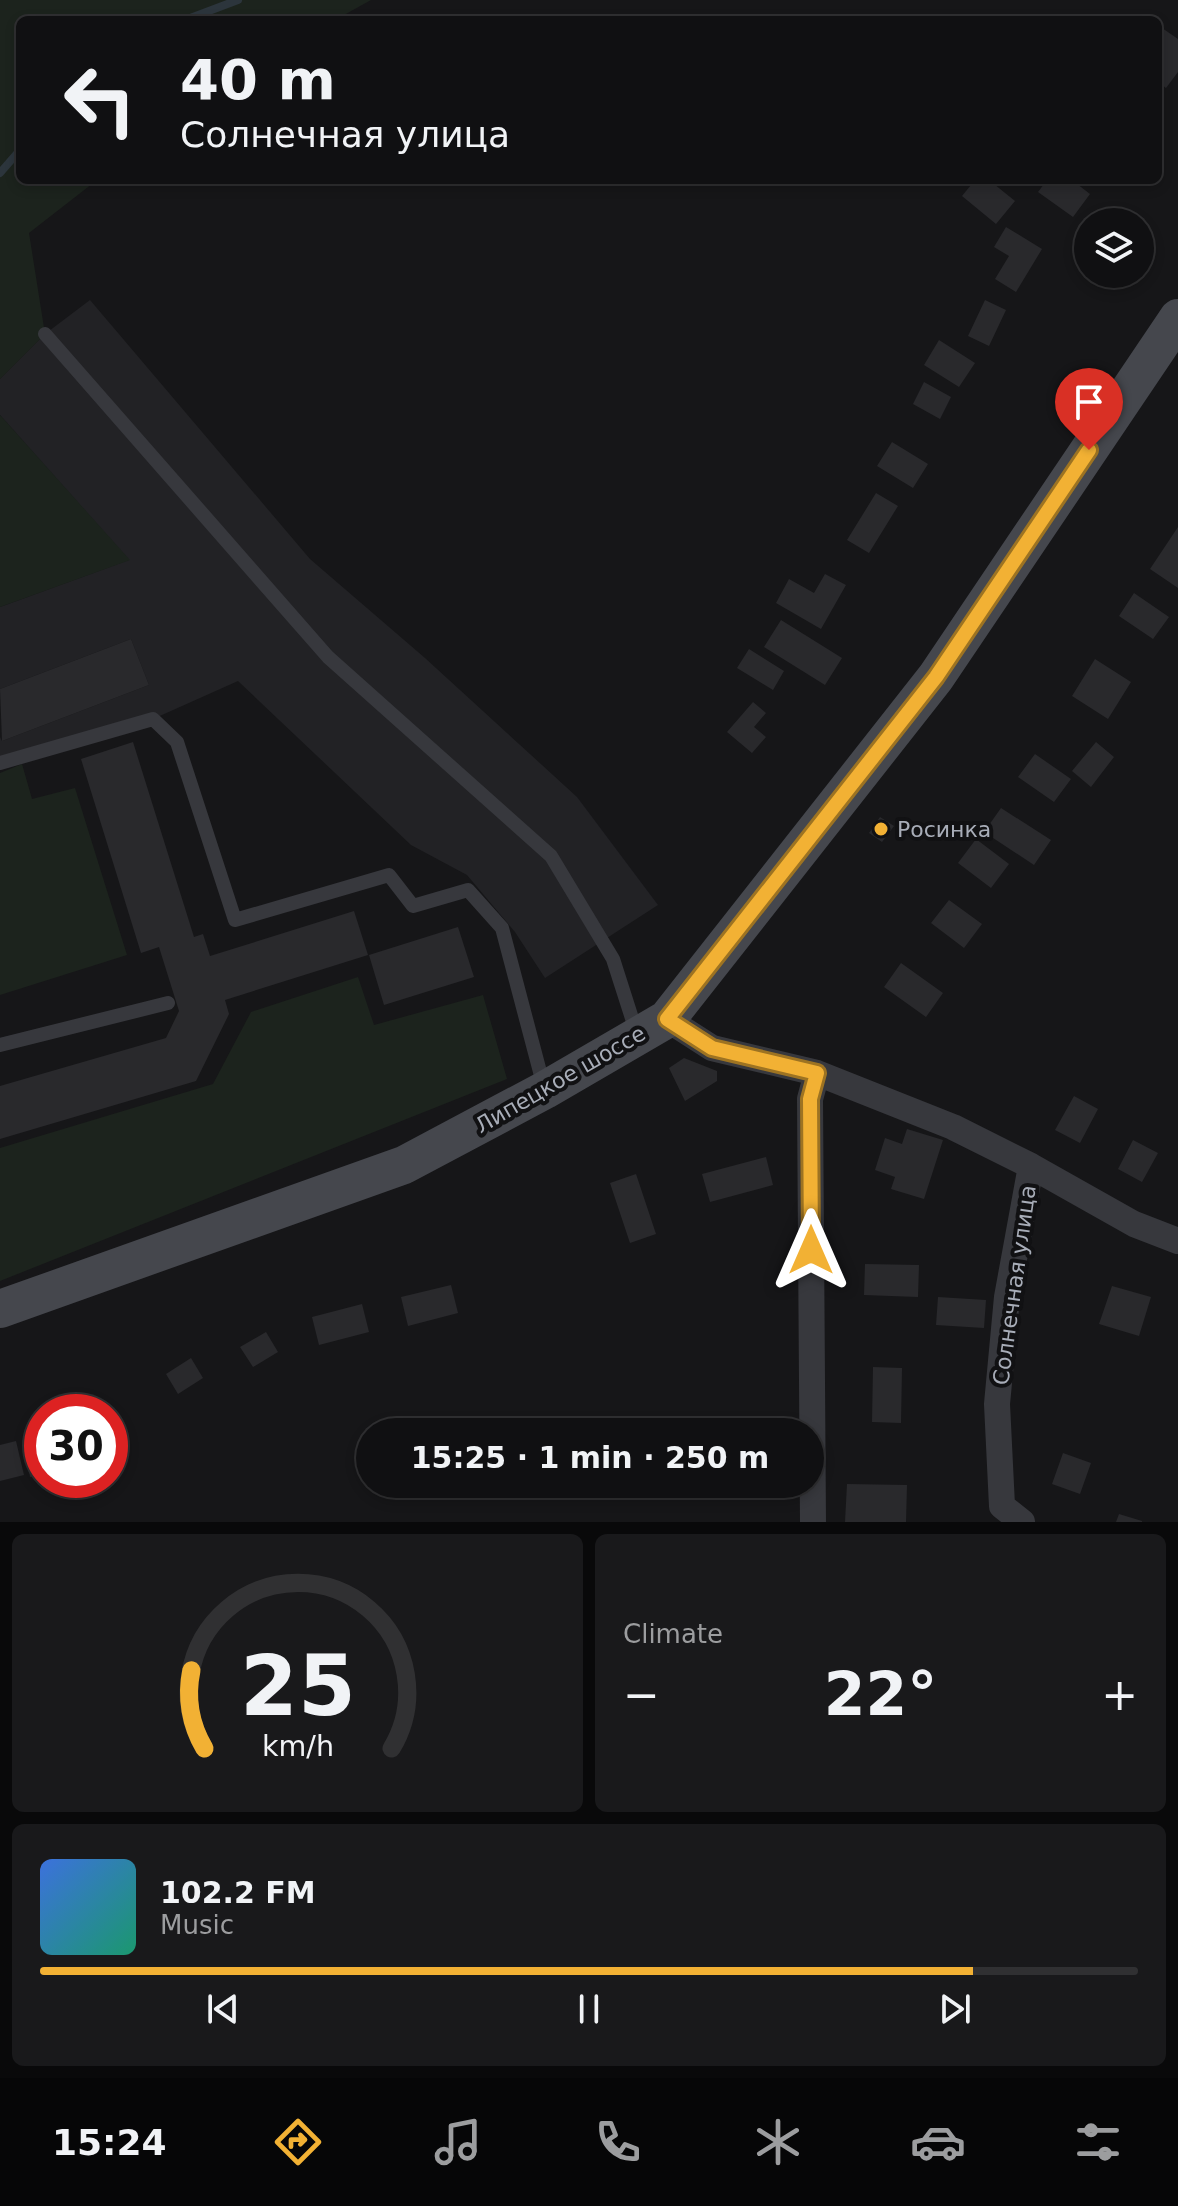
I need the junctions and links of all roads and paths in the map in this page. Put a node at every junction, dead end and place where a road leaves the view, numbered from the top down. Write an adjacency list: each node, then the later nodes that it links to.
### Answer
1 (1178, 318): 5 (main road, Липецкое шоссе)
2 (45, 334): 5 (lane)
3 (0, 763): 8 (lane)
4 (168, 1003): 6 (lane)
5 (652, 1027): 7 (street, Солнечная улица); 8 (main road, Липецкое шоссе)
6 (0, 1045)
7 (817, 1073): 9 (street, Солнечная улица); 12 (street)
8 (545, 1090): 11 (main road, Липецкое шоссе)
9 (1031, 1166): 10 (street, Солнечная улица); 13 (street, Солнечная улица)
10 (1178, 1241)
11 (0, 1309)
12 (813, 1522)
13 (1022, 1522)

